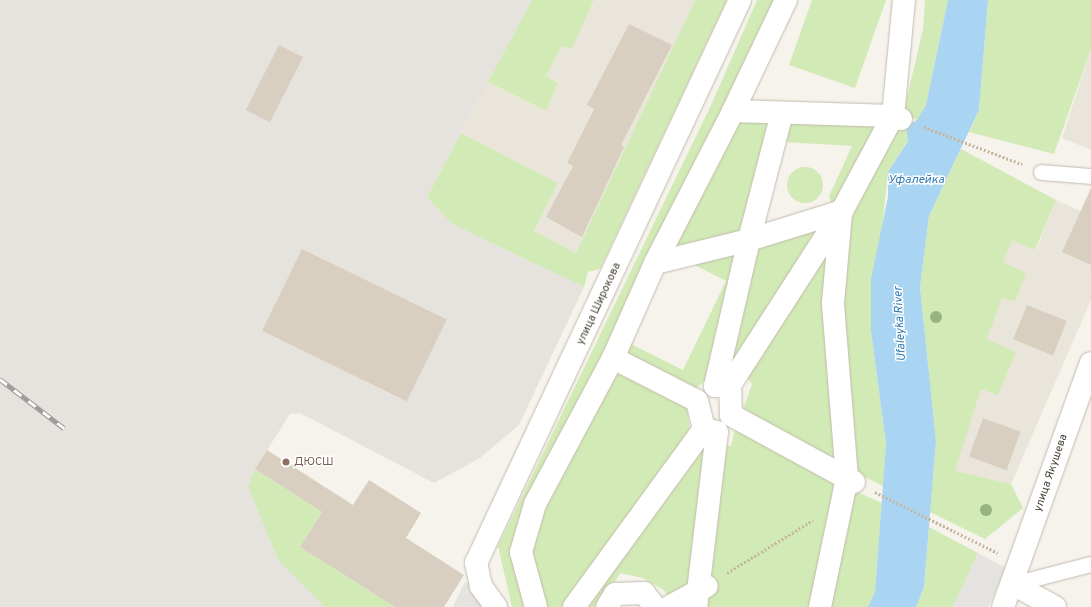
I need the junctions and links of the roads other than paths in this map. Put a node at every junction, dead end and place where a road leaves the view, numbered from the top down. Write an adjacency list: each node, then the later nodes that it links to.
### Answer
1 (740, 0): 22 (street, улица Широкова)
2 (786, 0): 4 (street)
3 (904, 0): 6 (street)
4 (733, 111): 5 (street); 11 (street)
5 (782, 113): 6 (street); 10 (street)
6 (897, 118): 9 (street)
7 (1041, 172): 8 (lane)
8 (1091, 176)
9 (842, 211): 10 (street); 14 (street); 18 (street)
10 (749, 240): 11 (street); 14 (street)
11 (655, 263): 12 (street)
12 (613, 358): 15 (street); 23 (street)
13 (1091, 363): 20 (street, улица Якушева)
14 (723, 386): 15 (street); 16 (street)
15 (697, 401): 17 (street)
16 (731, 415): 17 (street); 18 (street)
17 (710, 430): 21 (street); 24 (street)
18 (856, 483): 28 (street)
19 (1091, 564): 20 (lane)
20 (1013, 584): 29 (street, улица Якушева); 30 (street)
21 (700, 595): 27 (street)
22 (496, 607)
23 (536, 607)
24 (574, 607)
25 (607, 607): 26 (street)
26 (655, 607)
27 (669, 607)
28 (820, 607)
29 (1003, 607)
30 (1054, 607)

